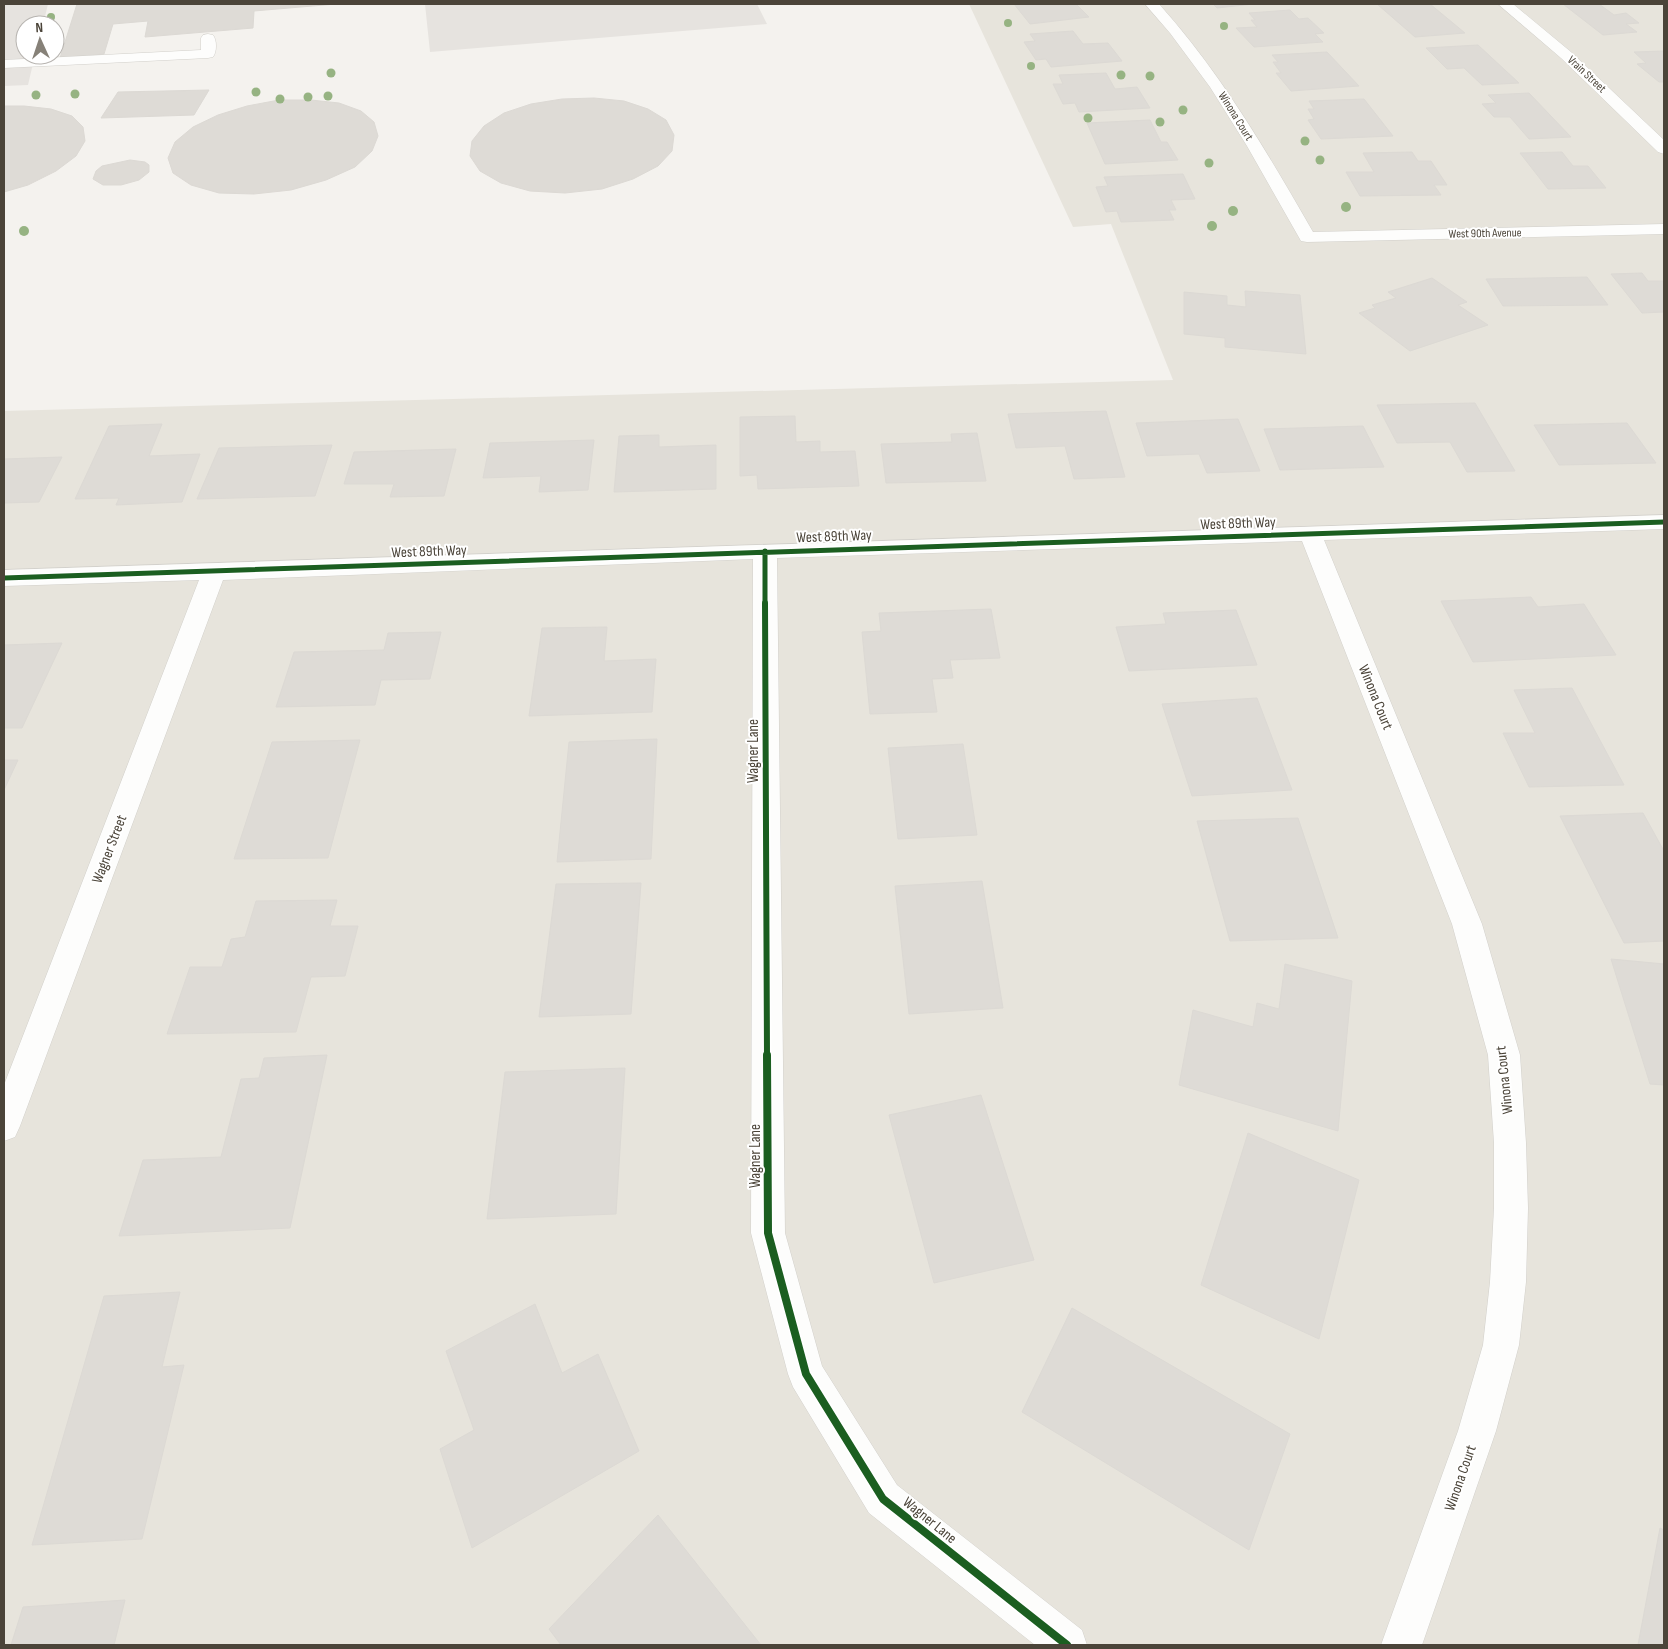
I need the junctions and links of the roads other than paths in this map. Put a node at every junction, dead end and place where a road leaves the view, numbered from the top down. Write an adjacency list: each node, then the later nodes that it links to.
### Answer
1 (1152, 4): 7 (street, Winona Court)
2 (1505, 4): 5 (street, Vrain Street)
3 (208, 38): 4 (street)
4 (4, 64)
5 (1664, 149)
6 (1664, 229): 7 (street, West 90th Avenue)
7 (1307, 238)
8 (1664, 522): 9 (street, West 89th Way)
9 (1310, 533): 10 (street, West 89th Way); 15 (street, Winona Court)
10 (765, 551): 11 (street, West 89th Way); 14 (street, Wagner Lane)
11 (214, 572): 12 (street, West 89th Way); 13 (street, Wagner Street)
12 (4, 578)
13 (4, 1126)
14 (1067, 1645)
15 (1402, 1645)

